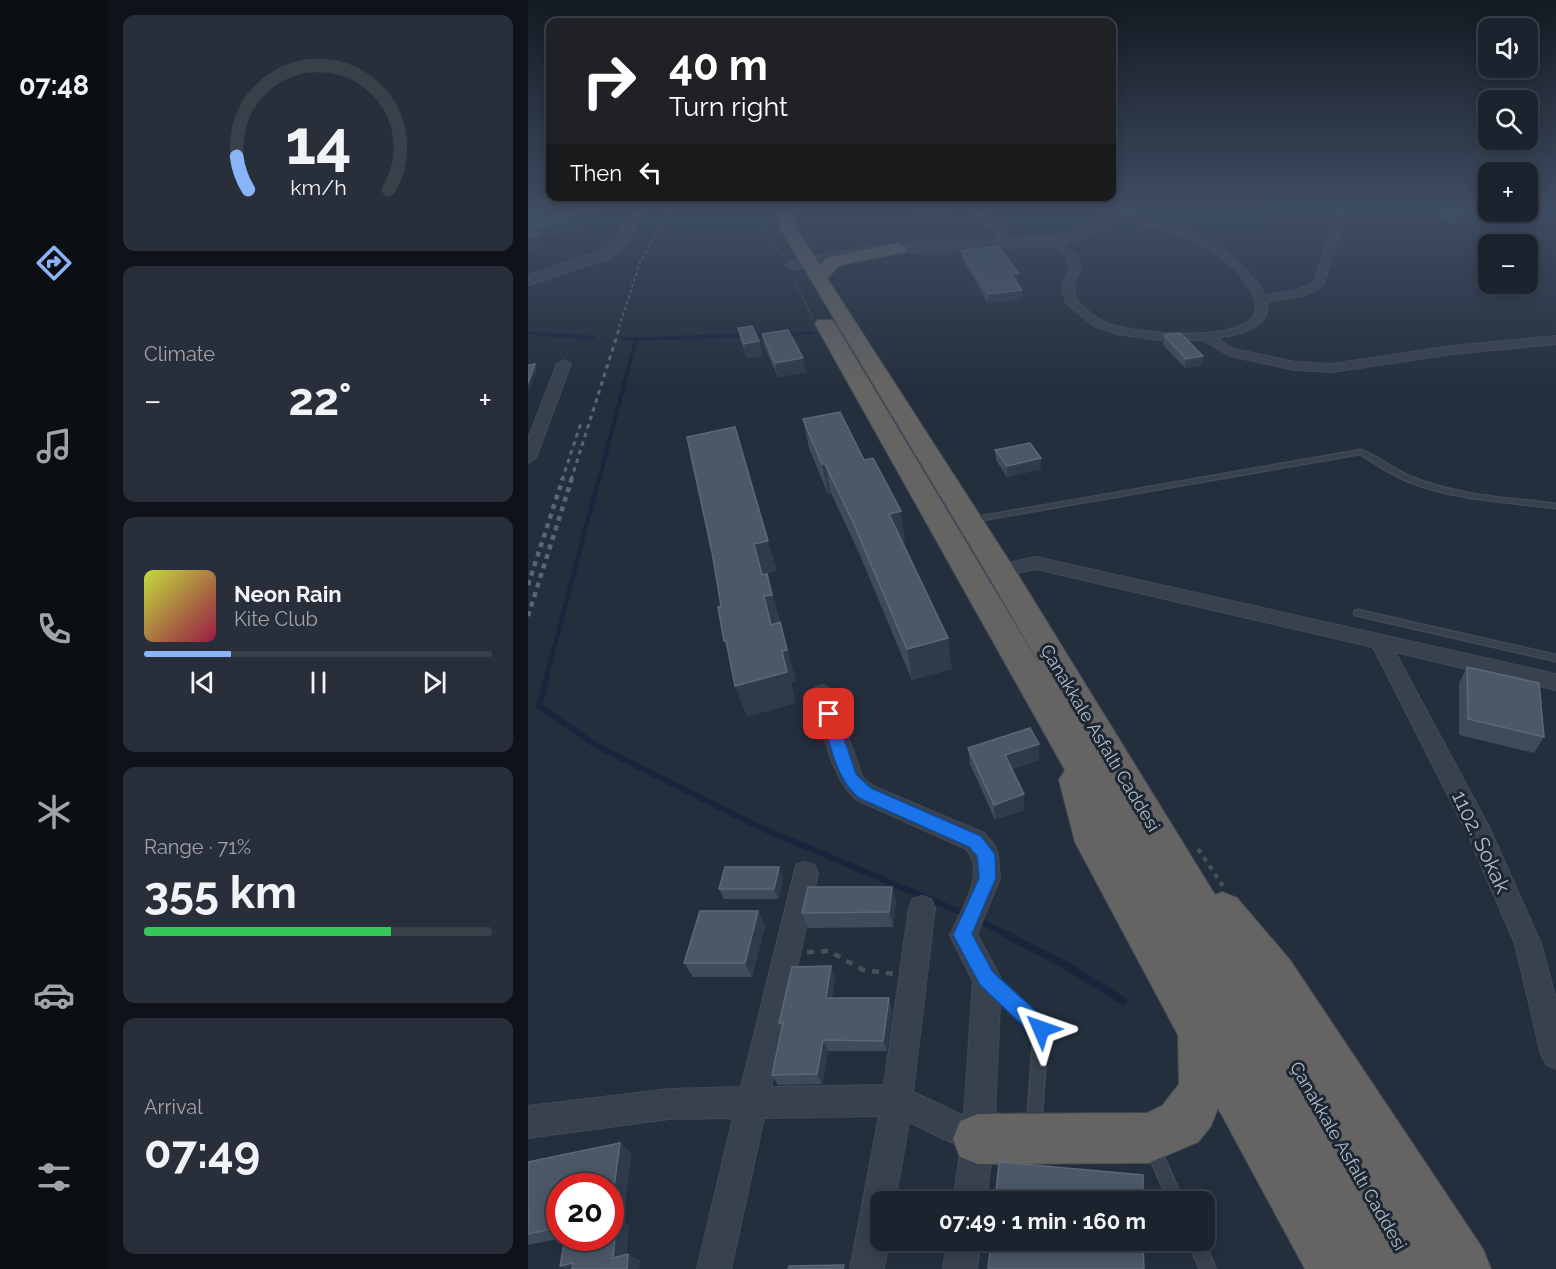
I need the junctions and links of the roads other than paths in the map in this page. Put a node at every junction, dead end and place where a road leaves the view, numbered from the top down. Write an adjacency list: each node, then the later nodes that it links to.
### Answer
1 (565, 268): 6 (street)
2 (807, 268): 13 (highway, Çanakkale Asfaltı Caddesi); 20 (highway, Çanakkale Asfaltı Caddesi)
3 (1075, 268): 8 (street)
4 (1237, 268): 7 (street)
5 (1324, 268): 7 (street)
6 (528, 281)
7 (1263, 299): 8 (street)
8 (1204, 336): 9 (street)
9 (1556, 340)
10 (564, 364): 11 (street)
11 (528, 458)
12 (1556, 506): 13 (lane)
13 (968, 520): 14 (highway, Çanakkale Asfaltı Caddesi)
14 (1000, 570): 16 (street); 21 (highway, Çanakkale Asfaltı Caddesi)
15 (1358, 613): 17 (lane)
16 (1380, 642): 18 (street); 26 (street, 1102. Sokak)
17 (1556, 658)
18 (1556, 682)
19 (822, 693): 24 (street)
20 (1068, 744): 25 (highway); 40 (highway, Çanakkale Asfaltı Caddesi)
21 (1156, 830): 41 (highway, Çanakkale Asfaltı Caddesi); 42 (highway)
22 (805, 873): 28 (street)
23 (922, 908): 27 (street)
24 (987, 979): 31 (street); 32 (lane)
25 (1200, 1030): 30 (highway); 39 (highway)
26 (1556, 1054)
27 (897, 1100): 28 (street); 31 (street); 37 (street)
28 (754, 1101): 29 (street); 36 (street)
29 (528, 1122)
30 (1148, 1138): 32 (highway); 34 (lane)
31 (978, 1139): 32 (highway); 33 (street)
32 (1035, 1139)
33 (971, 1191)
34 (1172, 1191)
35 (962, 1251): 38 (street)
36 (714, 1269)
37 (867, 1269)
38 (960, 1269)
39 (1335, 1269)
40 (1373, 1269)
41 (1414, 1269)
42 (1463, 1269)

